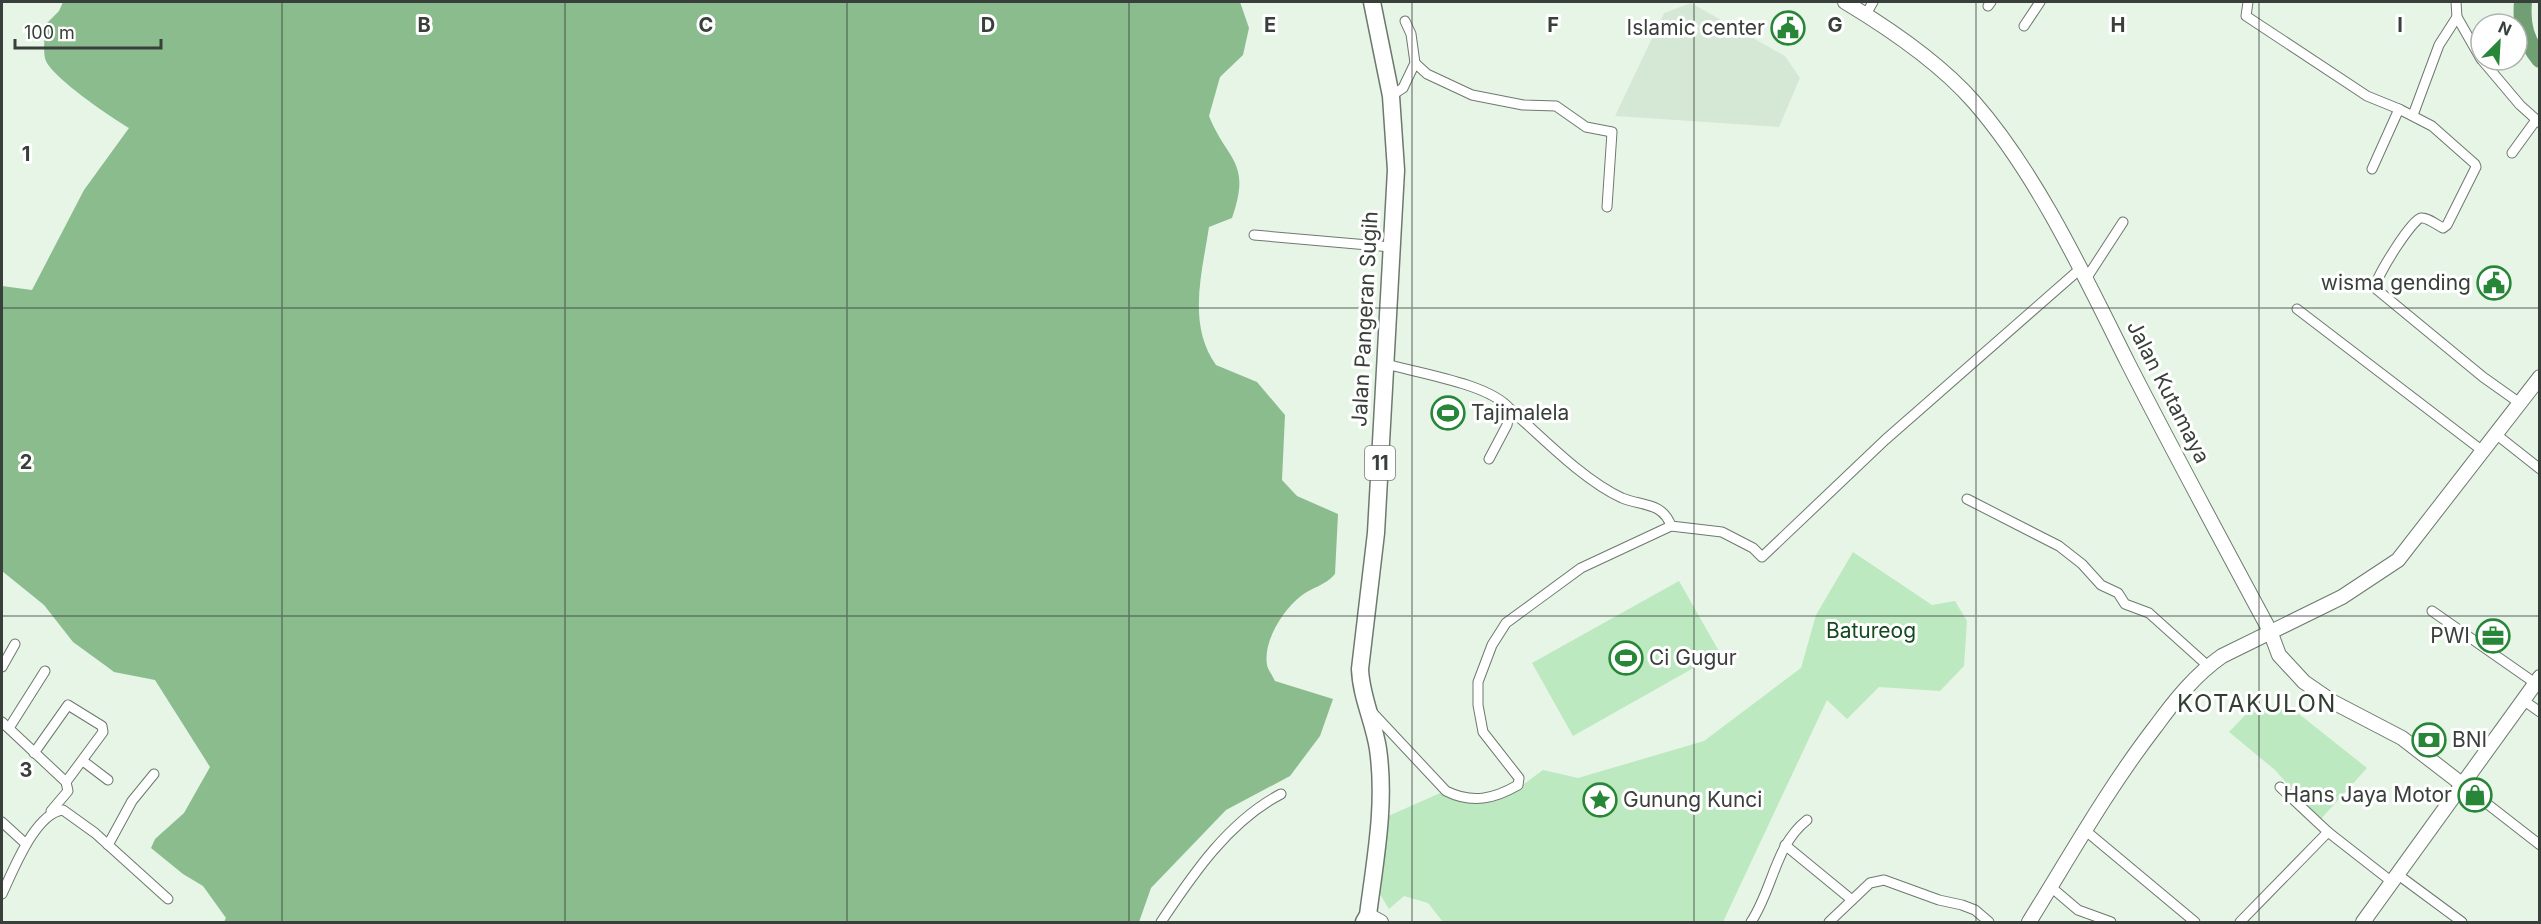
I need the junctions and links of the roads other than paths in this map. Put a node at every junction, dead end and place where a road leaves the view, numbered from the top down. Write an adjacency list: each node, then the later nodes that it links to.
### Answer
1 (1372, 2): 13 (highway, Jalan Pangeran Sugih / 11)
2 (1845, 2): 6 (main road, Jalan Kutamaya)
3 (2040, 2): 9 (street)
4 (2248, 2): 14 (street)
5 (2456, 2): 7 (street)
6 (1870, 8): 23 (main road, Jalan Kutamaya)
7 (2457, 17): 10 (street); 15 (street)
8 (1405, 21): 11 (street)
9 (2024, 26)
10 (2469, 38)
11 (1415, 63): 13 (street); 19 (street)
12 (2493, 72): 16 (street)
13 (1391, 96): 22 (highway, Jalan Pangeran Sugih / 11)
14 (2399, 109): 15 (street); 18 (street)
15 (2413, 115): 27 (street)
16 (2538, 121): 17 (street)
17 (2512, 153)
18 (2372, 170)
19 (1607, 207)
20 (2123, 222): 23 (street)
21 (1254, 234): 22 (street)
22 (1390, 247): 25 (highway, Jalan Pangeran Sugih / 11)
23 (2083, 274): 34 (street); 36 (main road, Jalan Kutamaya)
24 (2297, 309): 30 (street)
25 (1386, 364): 28 (street); 43 (highway, Jalan Pangeran Sugih / 11)
26 (2540, 377): 27 (main road)
27 (2522, 404): 29 (main road)
28 (1510, 409): 31 (street); 34 (street)
29 (2497, 435): 30 (main road); 32 (street)
30 (2484, 452): 36 (main road)
31 (1489, 459)
32 (2540, 469)
33 (1967, 499): 38 (street)
34 (1671, 526): 43 (street)
35 (2432, 611): 41 (street)
36 (2271, 631): 38 (main road); 51 (main road, Jalan Kutamaya)
37 (15, 644): 39 (street)
38 (2208, 666): 57 (main road)
39 (2, 667)
40 (45, 670): 45 (street)
41 (2537, 680): 42 (main road)
42 (2523, 700): 44 (street); 51 (main road)
43 (1365, 706): 68 (highway, Jalan Pangeran Sugih / 11)
44 (2540, 712)
45 (5, 725): 46 (street)
46 (34, 753): 47 (street); 50 (street)
47 (83, 760): 49 (street); 50 (street)
48 (154, 774): 60 (street)
49 (108, 780)
50 (66, 782): 54 (street)
51 (2463, 785): 62 (street); 63 (main road)
52 (2280, 787): 58 (street)
53 (1281, 794): 69 (street)
54 (49, 813): 59 (street); 60 (street)
55 (1808, 820): 61 (street)
56 (2, 822): 59 (street)
57 (2086, 831): 64 (main road); 75 (street)
58 (2328, 832): 63 (street); 76 (street)
59 (26, 844): 65 (street)
60 (108, 845): 66 (street)
61 (1785, 845): 67 (street); 70 (street)
62 (2540, 845)
63 (2395, 878): 77 (main road); 78 (street)
64 (2051, 887): 73 (main road); 74 (street)
65 (2, 894)
66 (168, 899)
67 (1852, 900): 71 (street); 72 (street)
68 (1371, 920)
69 (1161, 922)
70 (1751, 922)
71 (1828, 922)
72 (1989, 922)
73 (2029, 922)
74 (2111, 922)
75 (2195, 922)
76 (2241, 922)
77 (2363, 922)
78 (2462, 922)

